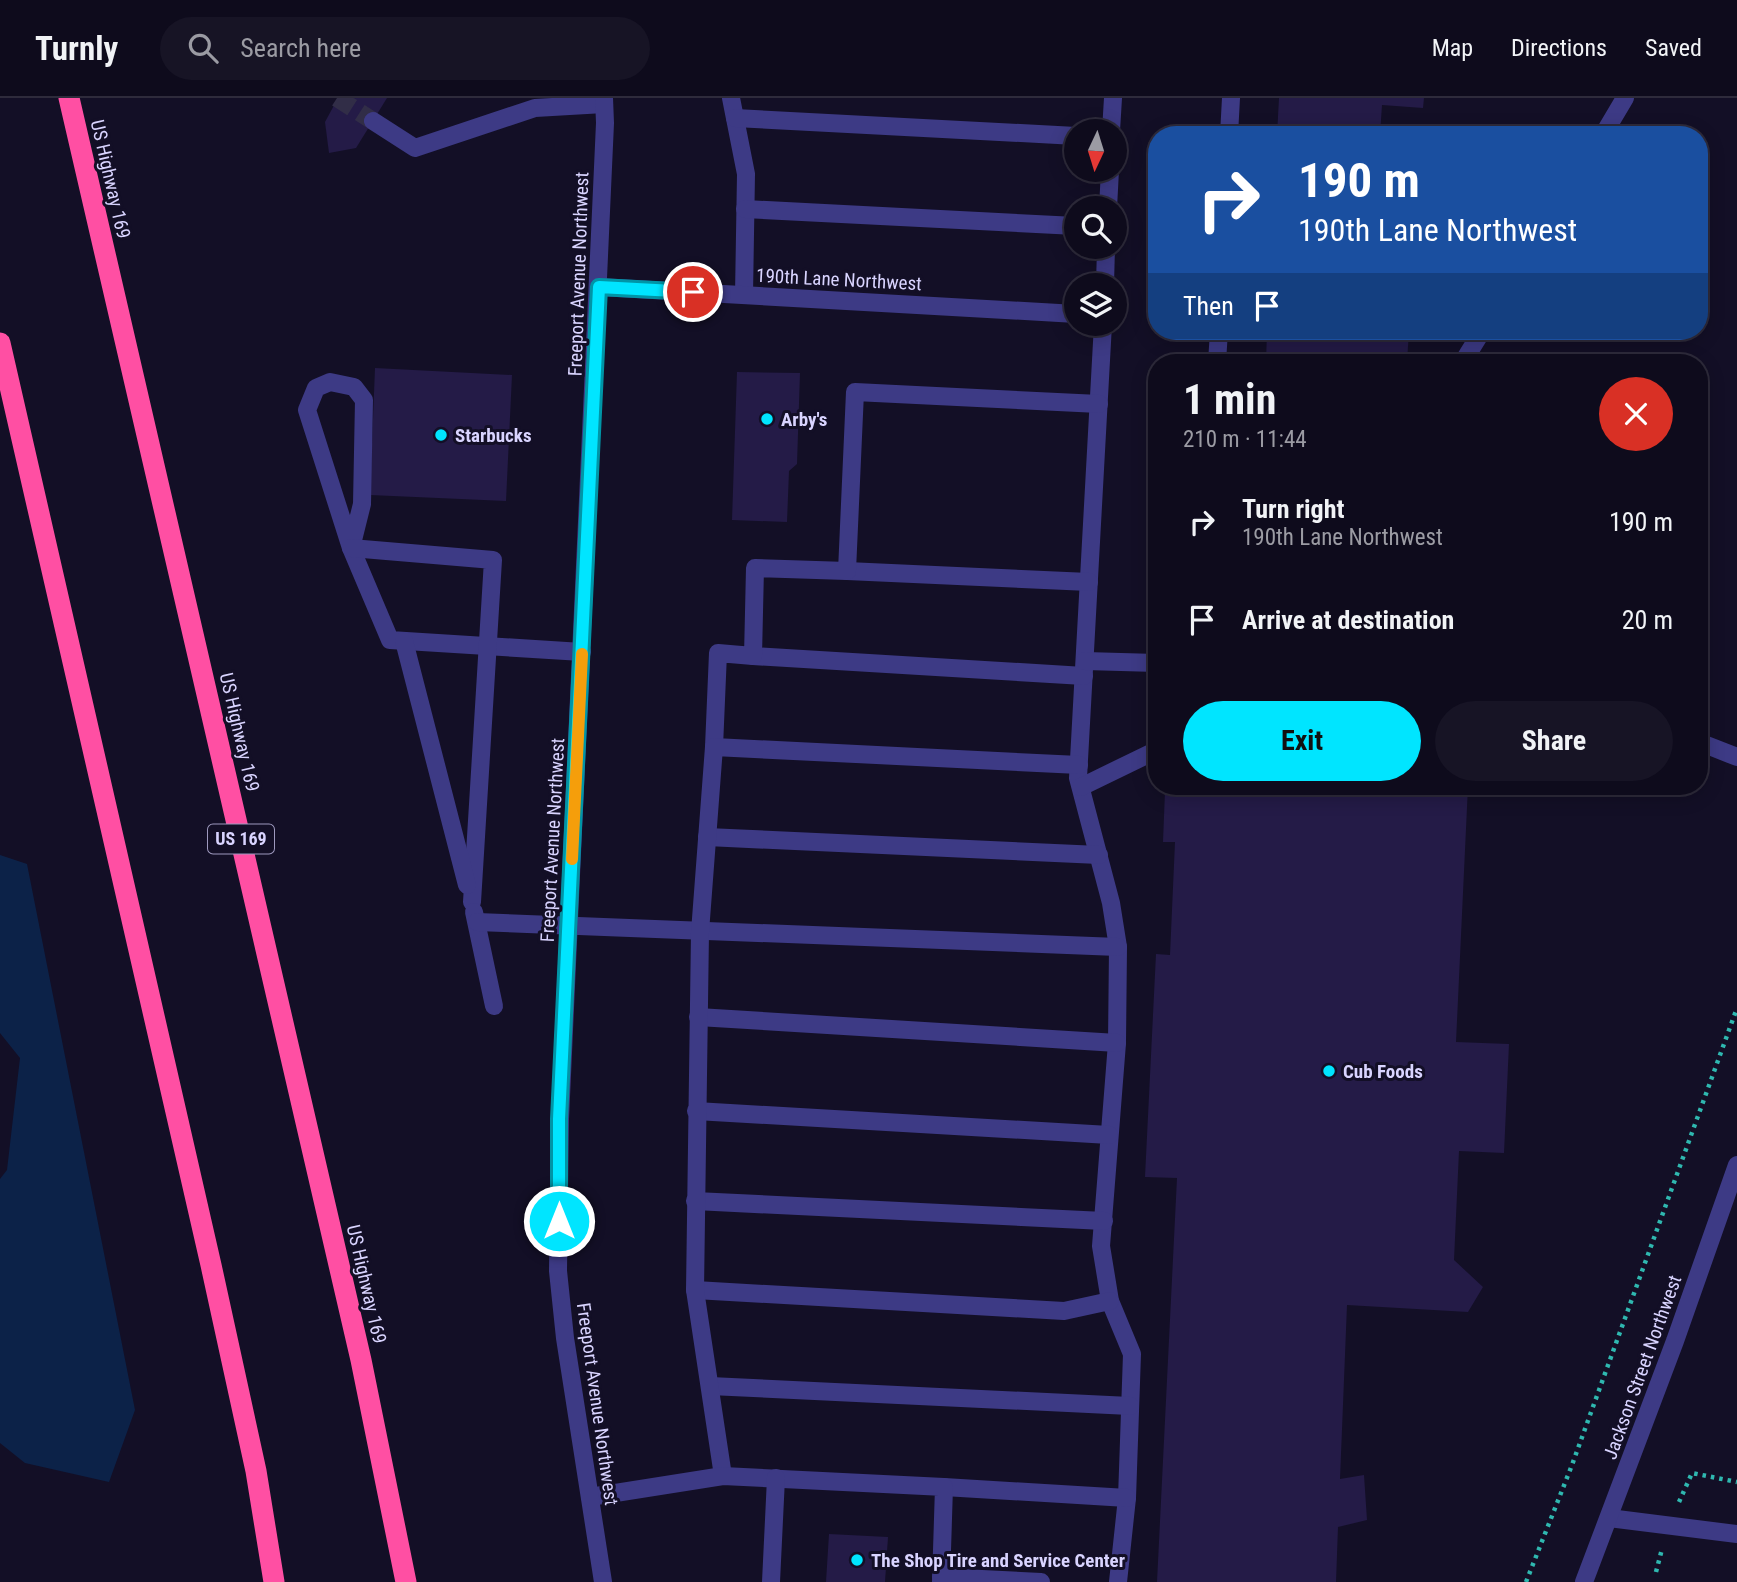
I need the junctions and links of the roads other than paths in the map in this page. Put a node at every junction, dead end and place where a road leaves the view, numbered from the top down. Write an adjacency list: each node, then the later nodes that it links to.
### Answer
1 (69, 98): 65 (highway, US Highway 169 / US 169)
2 (731, 98): 8 (street)
3 (1113, 98): 9 (street)
4 (1231, 98): 11 (street)
5 (1625, 98): 12 (street)
6 (604, 101): 7 (street); 16 (street, Freeport Avenue Northwest)
7 (513, 106): 10 (street)
8 (735, 117): 13 (street); 14 (street)
9 (1112, 119)
10 (373, 121)
11 (1229, 126)
12 (1608, 126)
13 (1064, 135)
14 (746, 209): 15 (street); 17 (street)
15 (1064, 225)
16 (599, 287): 17 (street, 190th Lane Northwest); 27 (street, Freeport Avenue Northwest)
17 (744, 295): 18 (street, 190th Lane Northwest)
18 (1064, 313)
19 (1102, 336): 21 (street)
20 (0, 343): 64 (highway)
21 (1098, 404): 23 (street); 24 (street)
22 (351, 548): 22 (street); 25 (street); 26 (street)
23 (847, 571): 24 (street); 28 (street)
24 (1089, 582): 30 (street)
25 (404, 641): 26 (street); 39 (street)
26 (489, 646): 27 (street); 39 (street)
27 (582, 652): 41 (street, Freeport Avenue Northwest)
28 (753, 656): 30 (street); 32 (street)
29 (1148, 664): 30 (street)
30 (1084, 668): 35 (street)
31 (1708, 746): 34 (street)
32 (714, 747): 35 (street); 37 (street)
33 (1148, 754): 36 (street)
34 (1737, 757)
35 (1079, 765): 36 (street)
36 (1081, 787): 38 (street)
37 (707, 838): 38 (street); 42 (street)
38 (1099, 855): 43 (street)
39 (472, 902): 40 (street)
40 (477, 922): 41 (street); 44 (street)
41 (569, 926): 42 (street); 59 (street, Freeport Avenue Northwest)
42 (700, 932): 43 (street); 45 (street)
43 (1118, 947): 46 (street)
44 (494, 1006)
45 (698, 1017): 46 (street); 47 (street)
46 (1117, 1043): 48 (street)
47 (696, 1111): 48 (street); 50 (street)
48 (1109, 1135): 51 (street)
49 (1737, 1165): 61 (street, Jackson Street Northwest)
50 (695, 1201): 51 (street); 52 (street)
51 (1104, 1221): 53 (street)
52 (695, 1290): 53 (street); 54 (street)
53 (1110, 1301): 55 (street)
54 (710, 1386): 55 (street); 56 (street)
55 (1130, 1406): 60 (street)
56 (723, 1476): 57 (street); 59 (street)
57 (776, 1478): 58 (street); 67 (street)
58 (944, 1487): 60 (street); 63 (street)
59 (590, 1497): 66 (street, Freeport Avenue Northwest)
60 (1126, 1498): 69 (street)
61 (1609, 1518): 62 (street); 70 (street, Jackson Street Northwest)
62 (1737, 1534)
63 (941, 1579): 68 (street)
64 (274, 1582)
65 (406, 1582)
66 (603, 1582)
67 (771, 1582)
68 (1041, 1582)
69 (1118, 1582)
70 (1584, 1582)

